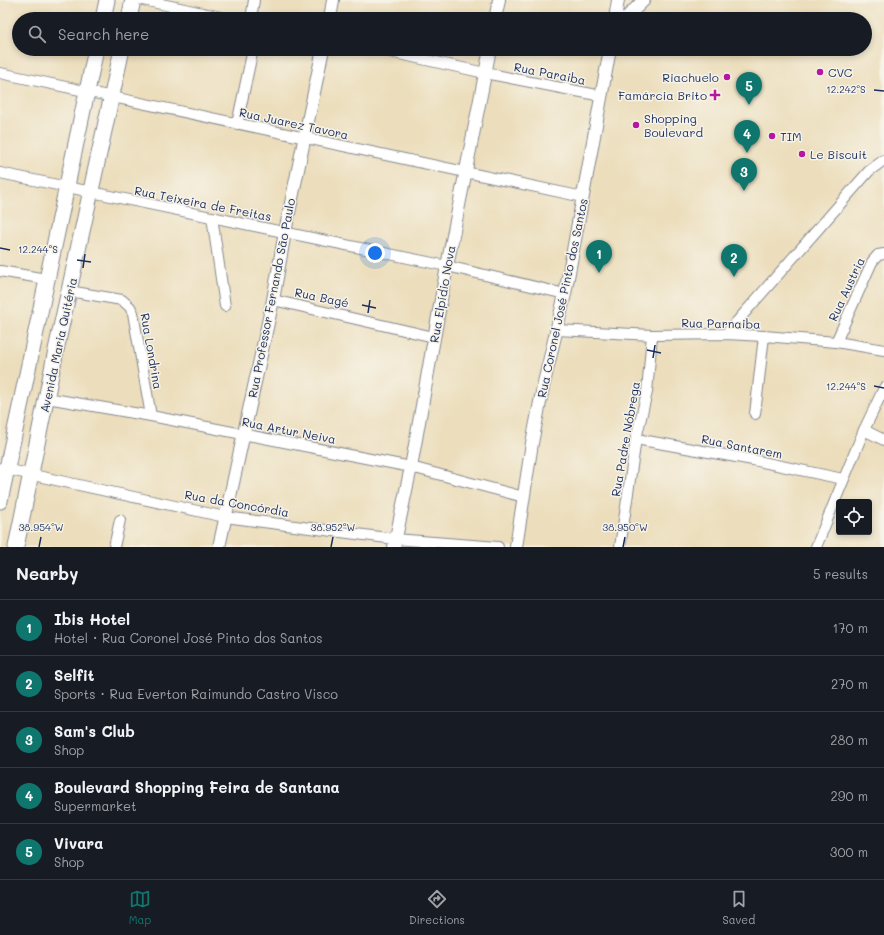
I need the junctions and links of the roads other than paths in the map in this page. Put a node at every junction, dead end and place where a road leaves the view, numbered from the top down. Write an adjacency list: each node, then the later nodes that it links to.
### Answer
1 (107, 0): 9 (main road)
2 (133, 0): 10 (main road)
3 (143, 0): 11 (street)
4 (254, 0): 12 (street)
5 (333, 0): 13 (street)
6 (499, 0): 14 (street)
7 (618, 0): 15 (street)
8 (644, 0): 16 (street)
9 (104, 12)
10 (130, 12)
11 (198, 12)
12 (252, 12)
13 (331, 12)
14 (496, 12)
15 (616, 12)
16 (632, 12)
17 (94, 56): 26 (main road, Avenida Maria Quitéria)
18 (120, 56): 28 (main road, Avenida Maria Quitéria)
19 (252, 56): 29 (street)
20 (322, 56): 30 (street, Rua Professor Fernando São Paulo)
21 (408, 56): 25 (street, Rua Paraiba)
22 (489, 56): 25 (street, Rua Elpídio Nova)
23 (609, 56): 27 (street, Rua Coronel José Pinto dos Santos)
24 (0, 73): 26 (street, Rua Juarez Tavora)
25 (485, 73): 27 (street, Rua Paraiba); 32 (street, Rua Elpídio Nova)
26 (86, 92): 28 (street, Rua Juarez Tavora); 34 (main road, Avenida Maria Quitéria)
27 (602, 96): 36 (street, Rua Coronel José Pinto dos Santos)
28 (111, 97): 29 (street, Rua Juarez Tavora); 35 (main road, Avenida Maria Quitéria)
29 (237, 124): 30 (street, Rua Juarez Tavora)
30 (304, 138): 32 (street, Rua Juarez Tavora); 38 (street, Rua Professor Fernando São Paulo)
31 (884, 160): 48 (street)
32 (466, 172): 36 (street, Rua Juarez Tavora); 40 (street, Rua Elpídio Nova)
33 (0, 174): 34 (street, Rua Teixeira de Freitas)
34 (66, 187): 35 (street, Rua Teixeira de Freitas); 42 (main road, Avenida Maria Quitéria)
35 (90, 193): 37 (street, Rua Teixeira de Freitas); 43 (main road, Avenida Maria Quitéria)
36 (583, 197): 44 (street, Rua Coronel José Pinto dos Santos)
37 (212, 218): 38 (street, Rua Teixeira de Freitas); 46 (street)
38 (285, 232): 40 (street, Rua Teixeira de Freitas); 45 (street, Rua Professor Fernando São Paulo)
39 (884, 254): 52 (street, Rua Austria)
40 (446, 266): 44 (street, Rua Teixeira de Freitas); 51 (street, Rua Elpídio Nova)
41 (0, 271): 42 (street)
42 (46, 279): 63 (main road, Avenida Maria Quitéria)
43 (69, 291): 55 (main road, Avenida Maria Quitéria); 57 (street, Rua Londrina)
44 (566, 294): 47 (street, Rua Coronel José Pinto dos Santos)
45 (273, 300): 51 (street, Rua Bagé); 59 (street, Rua Professor Fernando São Paulo)
46 (225, 306)
47 (557, 330): 49 (street, Rua Parnaiba); 66 (street, Rua Coronel José Pinto dos Santos)
48 (726, 334): 49 (street, Rua Parnaiba); 50 (street, Rua Parnaiba)
49 (652, 335): 60 (street, Rua Padre Nóbrega)
50 (764, 336): 52 (street, Rua Parnaiba); 56 (street)
51 (434, 337): 62 (street, Rua Elpídio Nova)
52 (836, 342): 53 (street, Rua Parnaiba)
53 (884, 350)
54 (884, 388): 58 (street)
55 (47, 398): 57 (street, Rua Artur Neiva); 64 (main road, Avenida Maria Quitéria)
56 (755, 414)
57 (151, 416): 59 (street, Rua Artur Neiva)
58 (864, 430): 61 (street); 65 (street)
59 (243, 434): 62 (street, Rua Artur Neiva); 68 (street, Rua Professor Fernando São Paulo)
60 (636, 439): 65 (street, Rua Santarem); 76 (street, Rua Padre Nóbrega)
61 (884, 440)
62 (411, 467): 66 (street, Rua Artur Neiva); 70 (street, Rua Elpídio Nova)
63 (3, 468): 64 (street, Rua da Concórdia); 67 (main road, Avenida Maria Quitéria)
64 (31, 475): 68 (street, Rua da Concórdia); 71 (main road, Avenida Maria Quitéria)
65 (843, 479): 77 (street)
66 (524, 497): 75 (street, Rua Coronel José Pinto dos Santos)
67 (0, 501)
68 (225, 517): 70 (street, Rua da Concórdia); 73 (street, Rua Professor Fernando São Paulo)
69 (120, 520): 72 (street)
70 (394, 543): 74 (street, Rua da Concórdia)
71 (16, 547)
72 (114, 547)
73 (219, 547)
74 (498, 547)
75 (516, 547)
76 (620, 547)
77 (816, 547)

